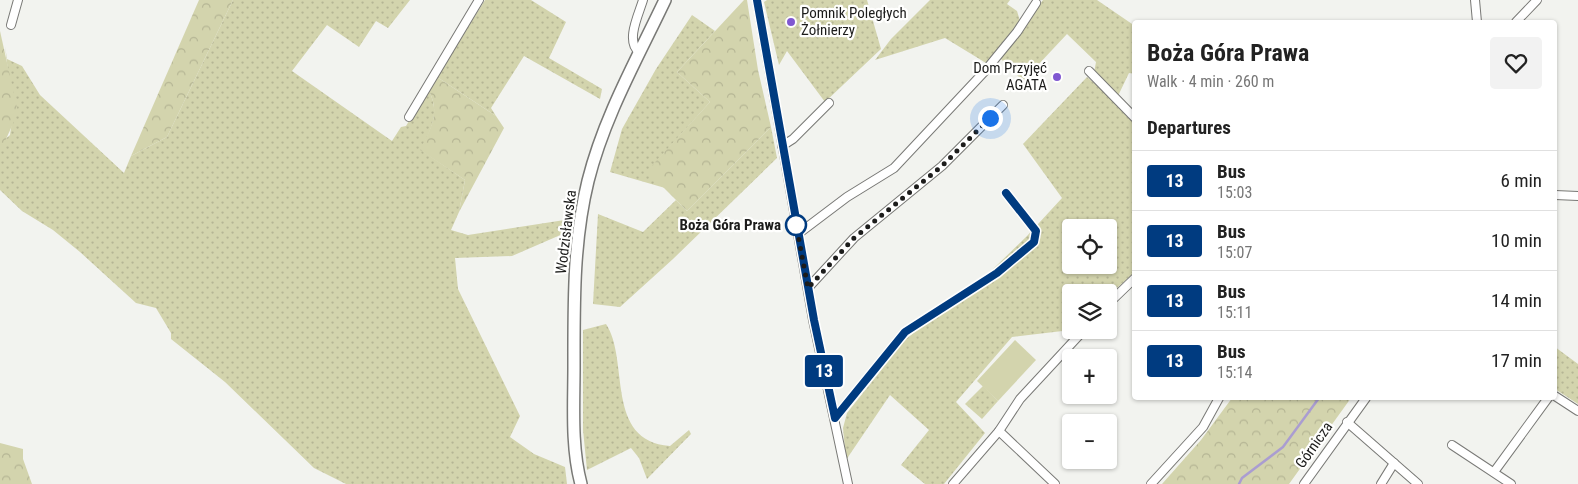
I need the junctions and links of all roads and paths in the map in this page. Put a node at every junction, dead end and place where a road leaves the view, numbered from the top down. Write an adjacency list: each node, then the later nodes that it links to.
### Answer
1 (18, 0): 11 (street)
2 (479, 0): 17 (street)
3 (643, 0): 12 (street)
4 (665, 0): 12 (main road, Wodzisławska)
5 (757, 0): 18 (street)
6 (1475, 0): 9 (street)
7 (1537, 0): 10 (street)
8 (1036, 3): 22 (street)
9 (1477, 20)
10 (1518, 20)
11 (11, 25)
12 (639, 52): 38 (main road, Wodzisławska)
13 (1089, 71): 16 (street)
14 (829, 103): 18 (street)
15 (1003, 105): 24 (street)
16 (1132, 115)
17 (409, 117)
18 (782, 146): 22 (street)
19 (1006, 193): 32 (street)
20 (1557, 195): 21 (street)
21 (1578, 196)
22 (798, 234): 24 (street)
23 (1132, 281): 25 (street)
24 (808, 288): 32 (street)
25 (1117, 295)
26 (1076, 339): 34 (street)
27 (1557, 397): 31 (street)
28 (1218, 400): 42 (street)
29 (1364, 400): 33 (street, Górnicza)
30 (1547, 400): 37 (street)
31 (1578, 411)
32 (835, 418): 39 (street)
33 (1347, 422): 36 (street); 43 (street, Górnicza)
34 (999, 431): 40 (street); 41 (street)
35 (1452, 445): 37 (street)
36 (1394, 463): 44 (street); 45 (street)
37 (1494, 472): 46 (street)
38 (580, 484)
39 (848, 484)
40 (952, 484)
41 (1055, 484)
42 (1151, 484)
43 (1304, 484)
44 (1381, 484)
45 (1418, 484)
46 (1511, 484)

